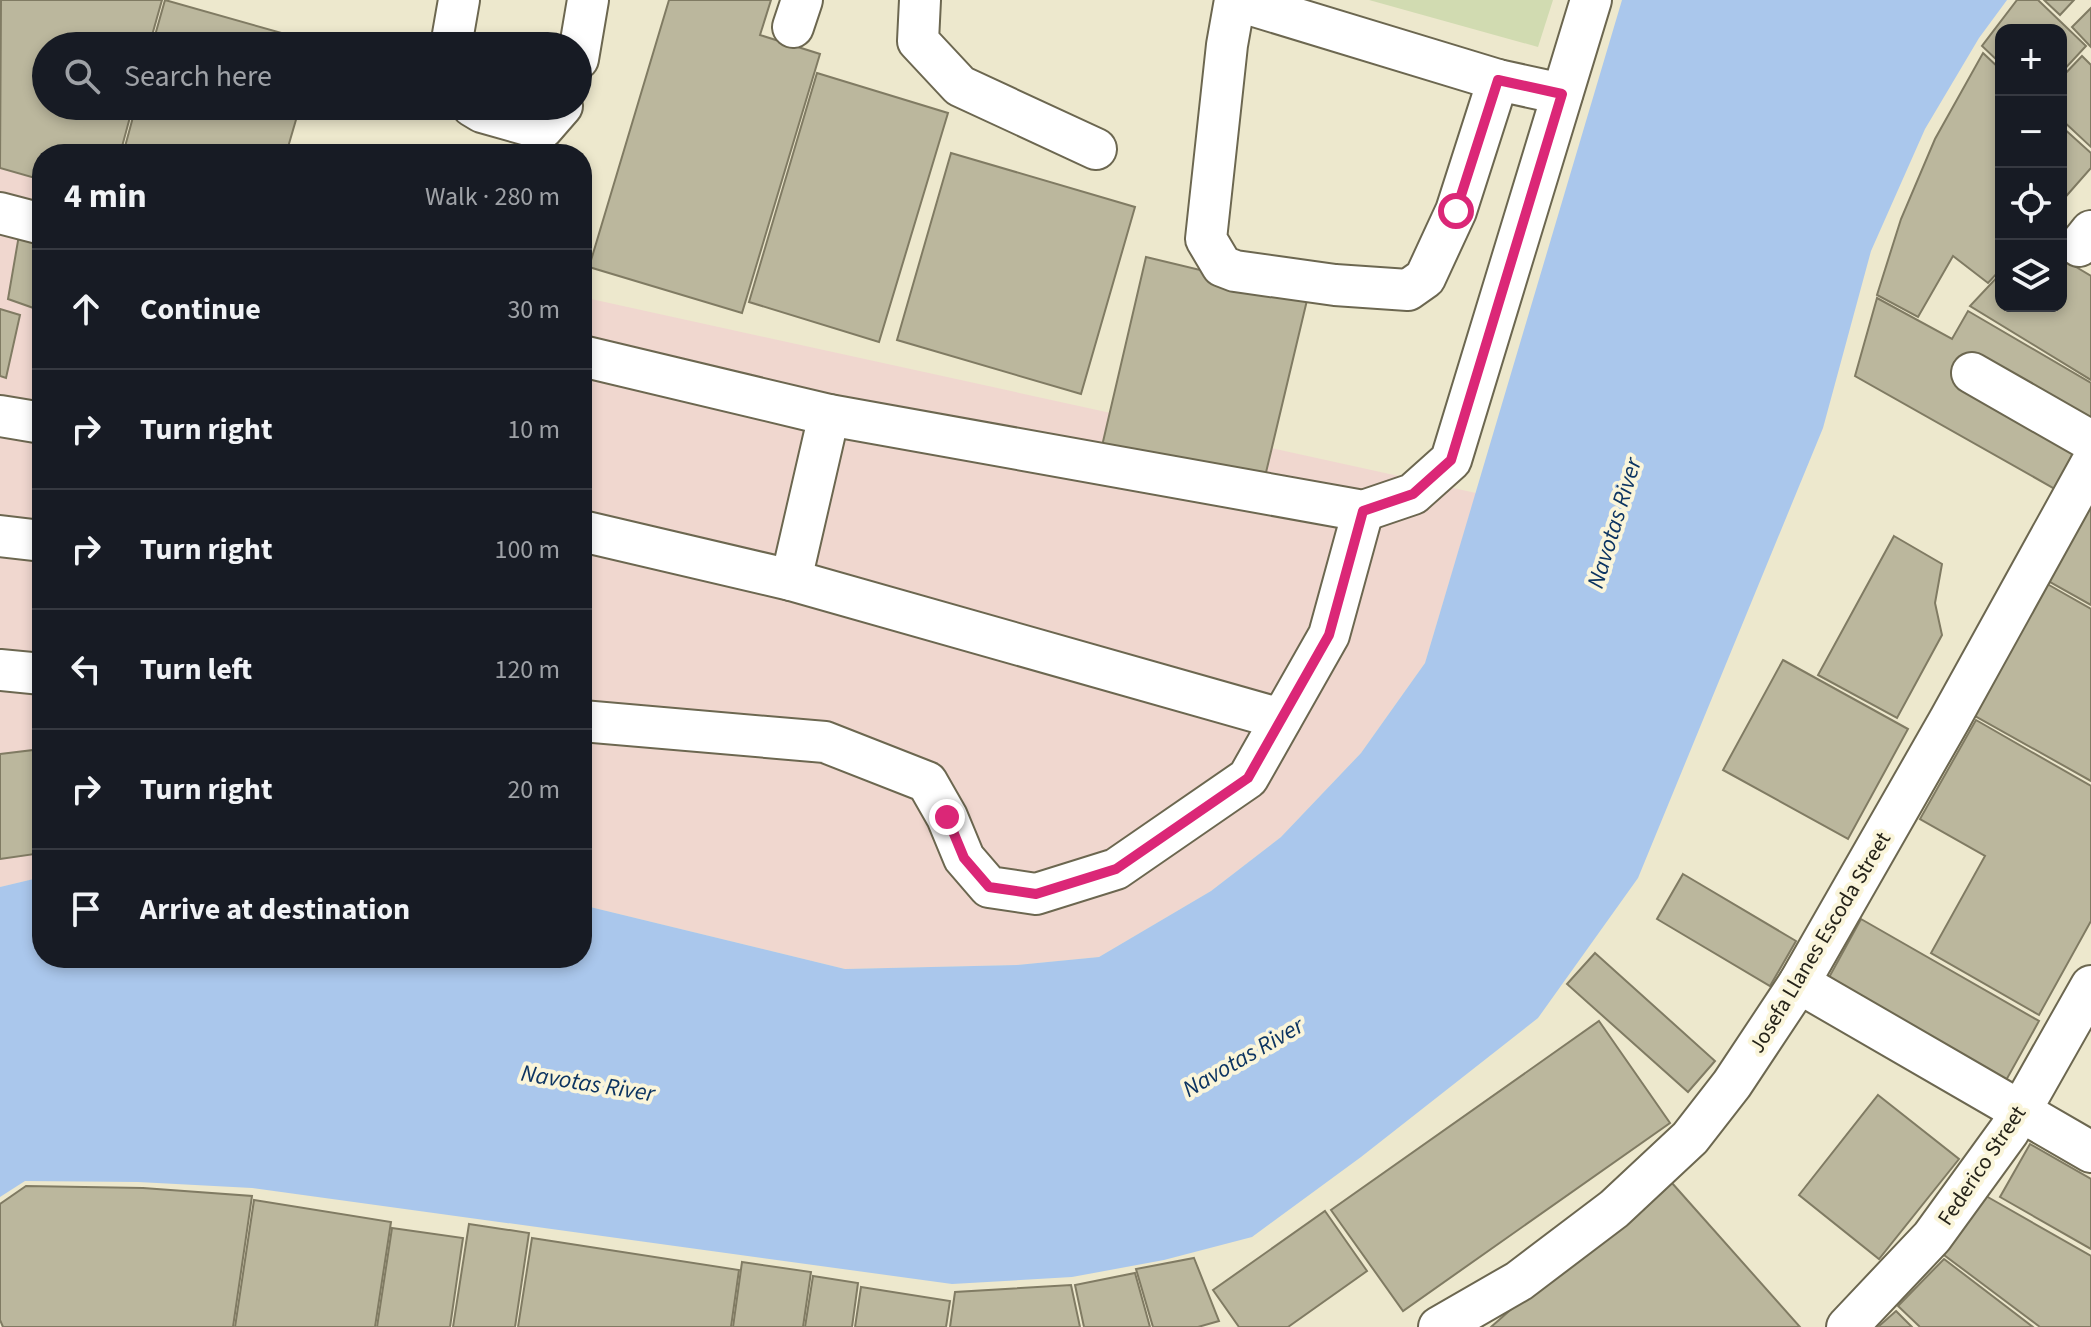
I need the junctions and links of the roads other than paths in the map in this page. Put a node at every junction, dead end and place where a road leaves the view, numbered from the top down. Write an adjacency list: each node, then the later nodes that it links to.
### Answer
1 (459, 0): 6 (street)
2 (588, 0): 7 (street)
3 (920, 0): 12 (street)
4 (1235, 0): 8 (street); 8 (street)
5 (1591, 0): 9 (street)
6 (453, 32)
7 (583, 32)
8 (1498, 80): 9 (street)
9 (1562, 94): 22 (street)
10 (510, 120): 11 (street)
11 (550, 120)
12 (1096, 149)
13 (0, 213): 14 (street)
14 (32, 221)
15 (592, 358): 17 (street)
16 (1972, 373): 20 (street)
17 (829, 415): 22 (street); 26 (street)
18 (0, 416): 19 (street)
19 (32, 421)
20 (2091, 441)
21 (2091, 464): 31 (street, Josefa Llanes Escoda Street)
22 (1363, 511): 29 (street)
23 (592, 533): 26 (street)
24 (0, 536): 25 (street)
25 (32, 540)
26 (791, 580): 29 (street)
27 (0, 670): 28 (street)
28 (32, 673)
29 (1281, 719): 30 (street)
30 (592, 722)
31 (1799, 983): 33 (street); 35 (street, Josefa Llanes Escoda Street)
32 (2091, 986): 33 (street, Federico Street)
33 (2019, 1112): 34 (street); 36 (street, Federico Street)
34 (2091, 1152)
35 (1439, 1327)
36 (1847, 1327)

